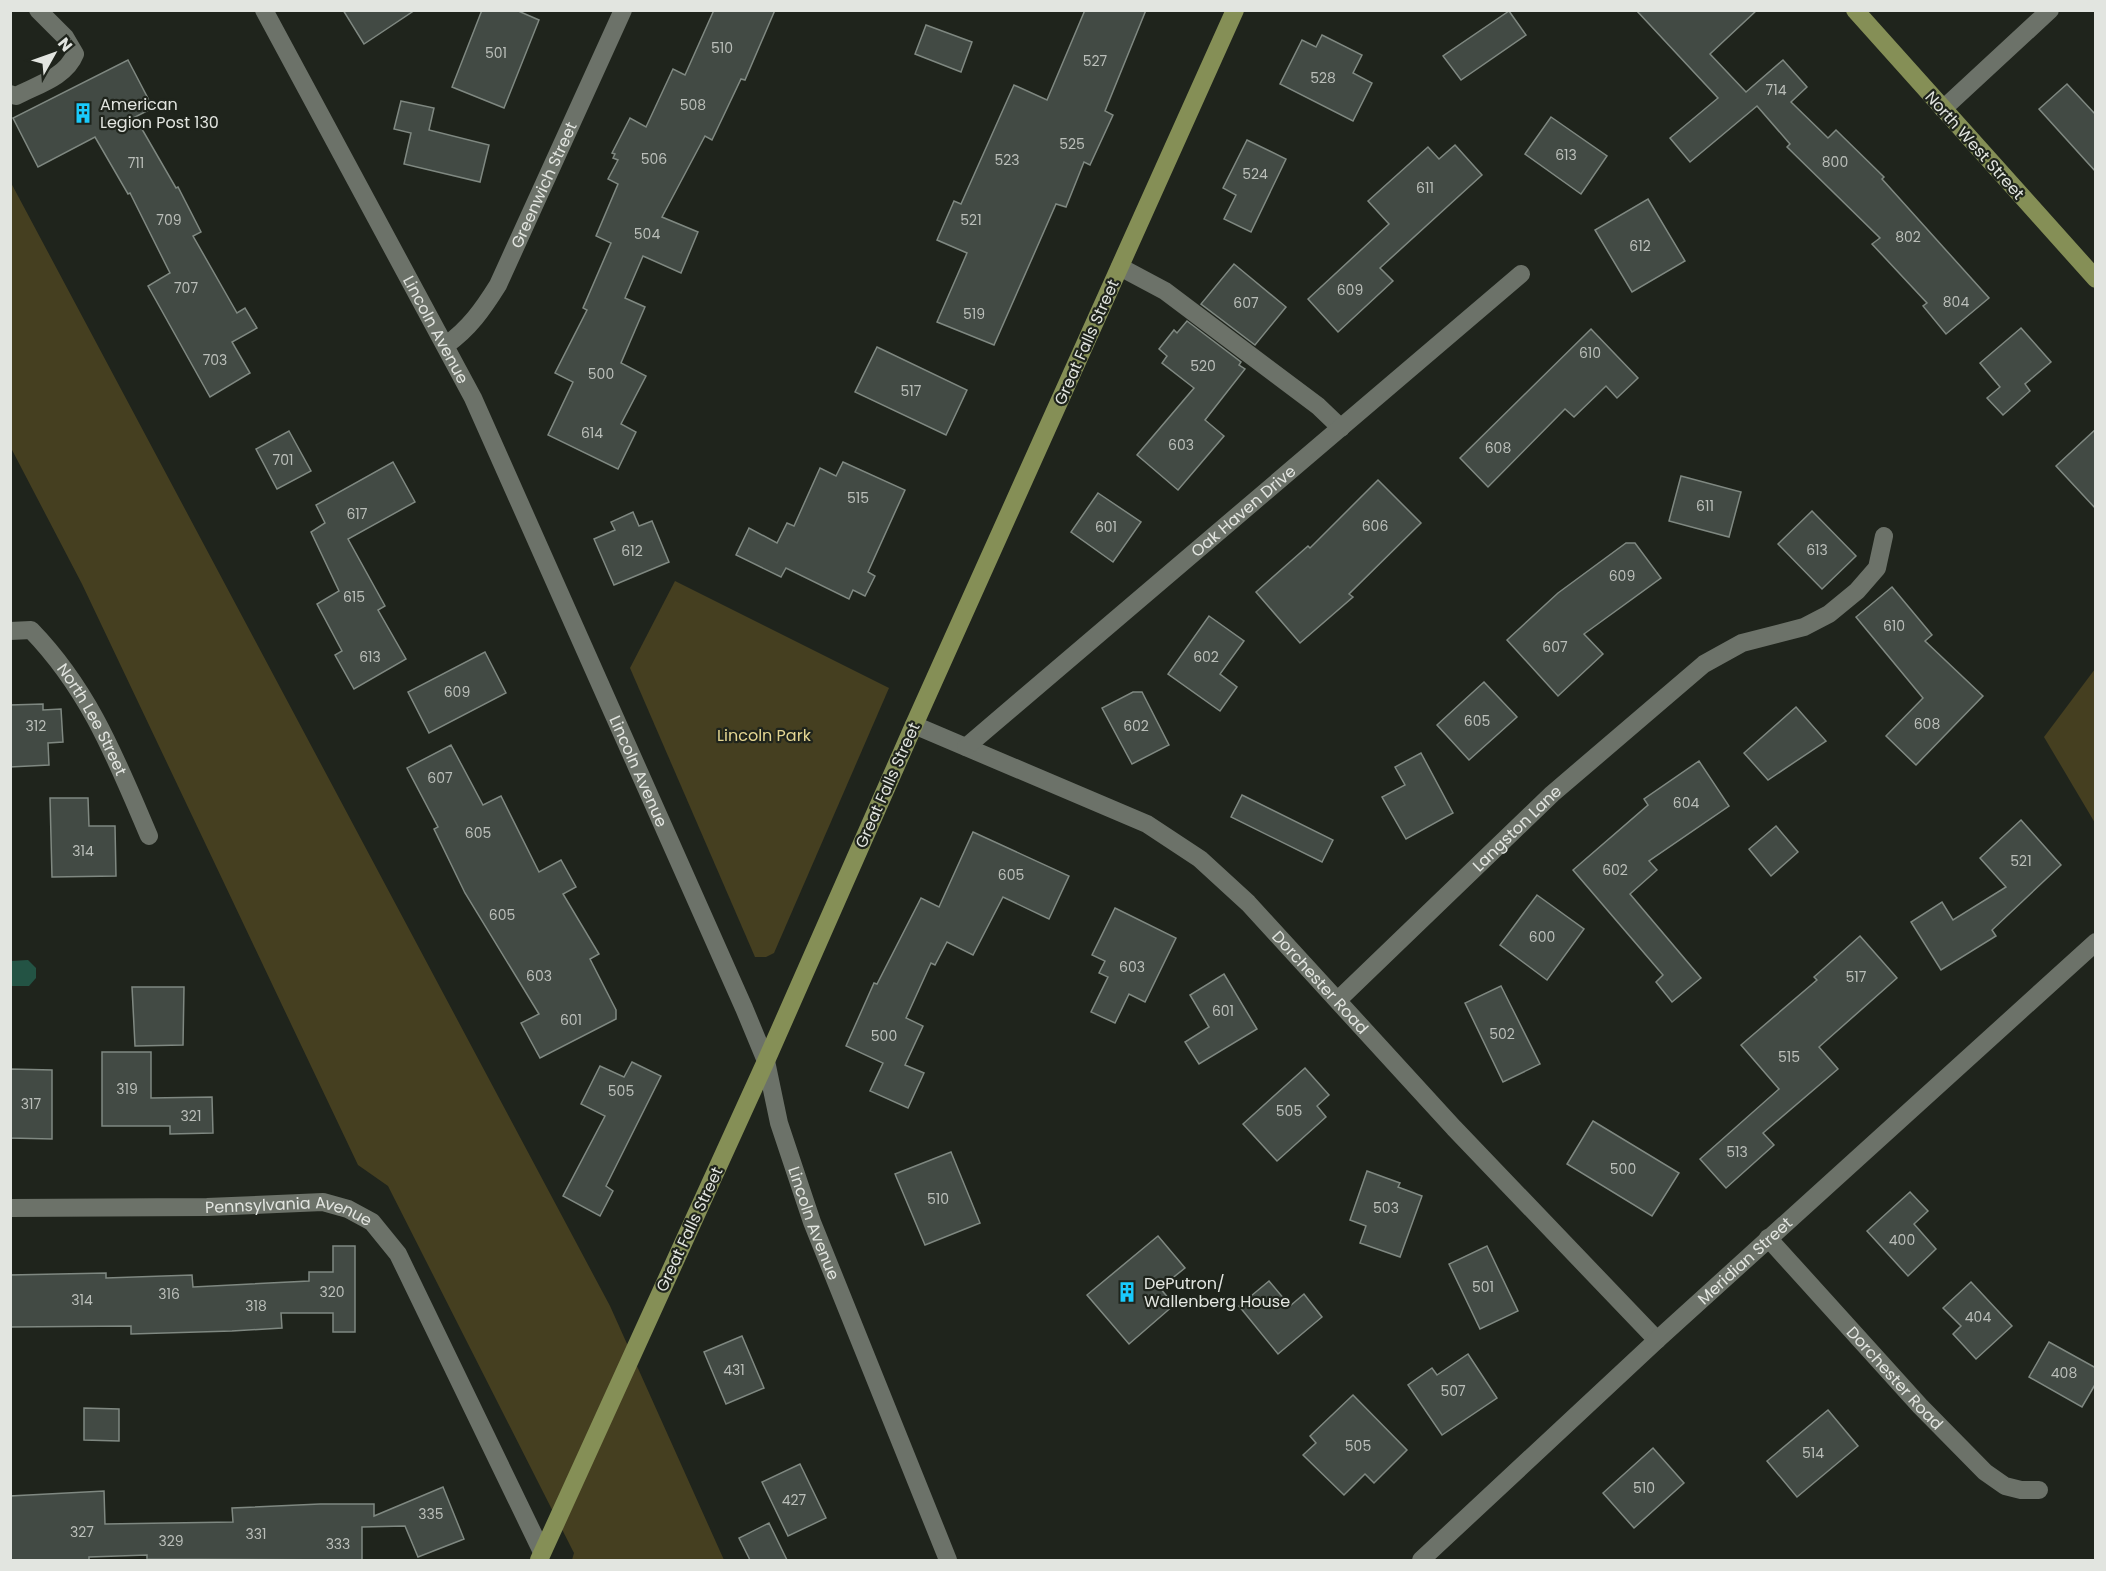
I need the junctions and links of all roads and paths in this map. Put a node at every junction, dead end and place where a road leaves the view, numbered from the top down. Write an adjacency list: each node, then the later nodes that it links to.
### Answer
1 (38, 10): 7 (street)
2 (264, 10): 12 (street, Lincoln Avenue)
3 (623, 10): 12 (street, Greenwich Street)
4 (1235, 10): 9 (main road, Great Falls Street)
5 (1855, 10): 8 (main road, North West Street)
6 (2049, 10): 8 (street)
7 (10, 94)
8 (1943, 109): 11 (main road, North West Street)
9 (1120, 267): 13 (street); 16 (main road, Great Falls Street)
10 (1521, 274): 13 (street, Oak Haven Drive)
11 (2096, 279)
12 (446, 345): 21 (street, Lincoln Avenue)
13 (1341, 428): 17 (street, Oak Haven Drive)
14 (1884, 536): 20 (street, Langston Lane)
15 (10, 631): 18 (street, North Lee Street)
16 (914, 725): 17 (street, Dorchester Road); 21 (main road, Great Falls Street)
17 (966, 747): 20 (street, Dorchester Road)
18 (149, 836)
19 (2096, 942): 23 (street, Meridian Street)
20 (1338, 1000): 24 (street, Dorchester Road)
21 (766, 1061): 26 (main road, Great Falls Street); 27 (street, Lincoln Avenue)
22 (10, 1208): 26 (street, Pennsylvania Avenue)
23 (1768, 1238): 24 (street, Meridian Street); 25 (street, Dorchester Road)
24 (1657, 1340): 28 (street, Meridian Street)
25 (2039, 1490)
26 (541, 1556)
27 (948, 1560)
28 (1421, 1560)

